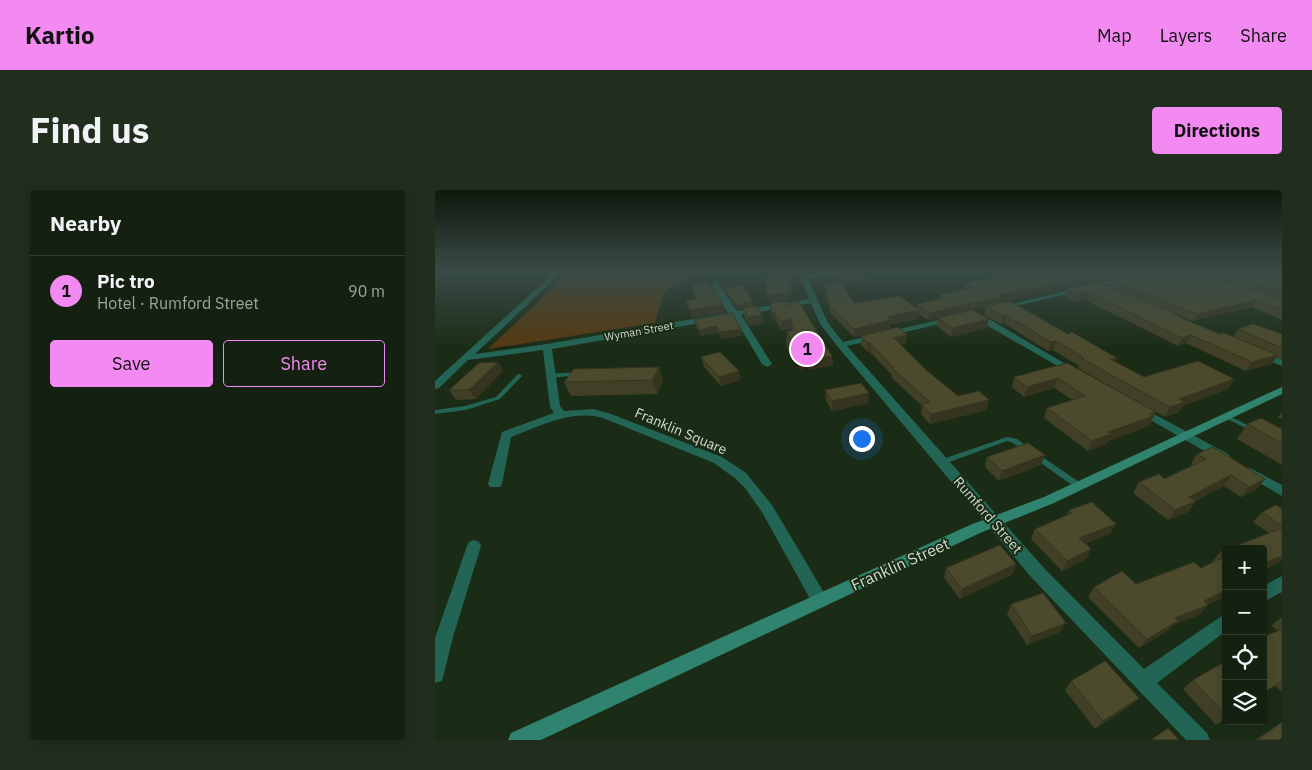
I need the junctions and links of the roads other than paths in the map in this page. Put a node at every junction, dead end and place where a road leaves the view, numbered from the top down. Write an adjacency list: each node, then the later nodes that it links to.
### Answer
1 (532, 297): 11 (street)
2 (722, 297): 7 (street)
3 (812, 297): 5 (street, Rumford Street)
4 (1048, 297): 6 (street)
5 (814, 300): 7 (street, Wyman Street); 8 (street, Rumford Street)
6 (993, 309)
7 (736, 314): 9 (street, Wyman Street); 13 (street)
8 (841, 344): 17 (street); 26 (street, Rumford Street)
9 (547, 347): 11 (street, Wyman Street); 16 (street)
10 (1246, 348): 12 (street)
11 (464, 358): 18 (street)
12 (1282, 363)
13 (767, 364)
14 (581, 373): 16 (lane)
15 (519, 376): 21 (lane)
16 (551, 376): 22 (street)
17 (1083, 377)
18 (435, 386)
19 (1282, 390): 23 (street, Franklin Street)
20 (1127, 402): 25 (street)
21 (435, 412)
22 (561, 414): 27 (street); 34 (street, Franklin Square)
23 (1227, 416): 24 (lane); 25 (street, Franklin Street)
24 (1262, 435)
25 (1187, 436): 28 (street, Franklin Street); 29 (street)
26 (942, 462): 28 (lane); 30 (street, Rumford Street)
27 (495, 484)
28 (1079, 486): 30 (street, Franklin Street)
29 (1282, 491)
30 (993, 522): 34 (street, Franklin Street); 37 (street, Rumford Street)
31 (474, 546): 36 (street)
32 (1282, 583): 33 (street)
33 (1267, 592)
34 (820, 601): 38 (street, Franklin Street)
35 (1222, 624): 37 (street)
36 (435, 674)
37 (1143, 681): 39 (street, Rumford Street)
38 (518, 740)
39 (1200, 740)

